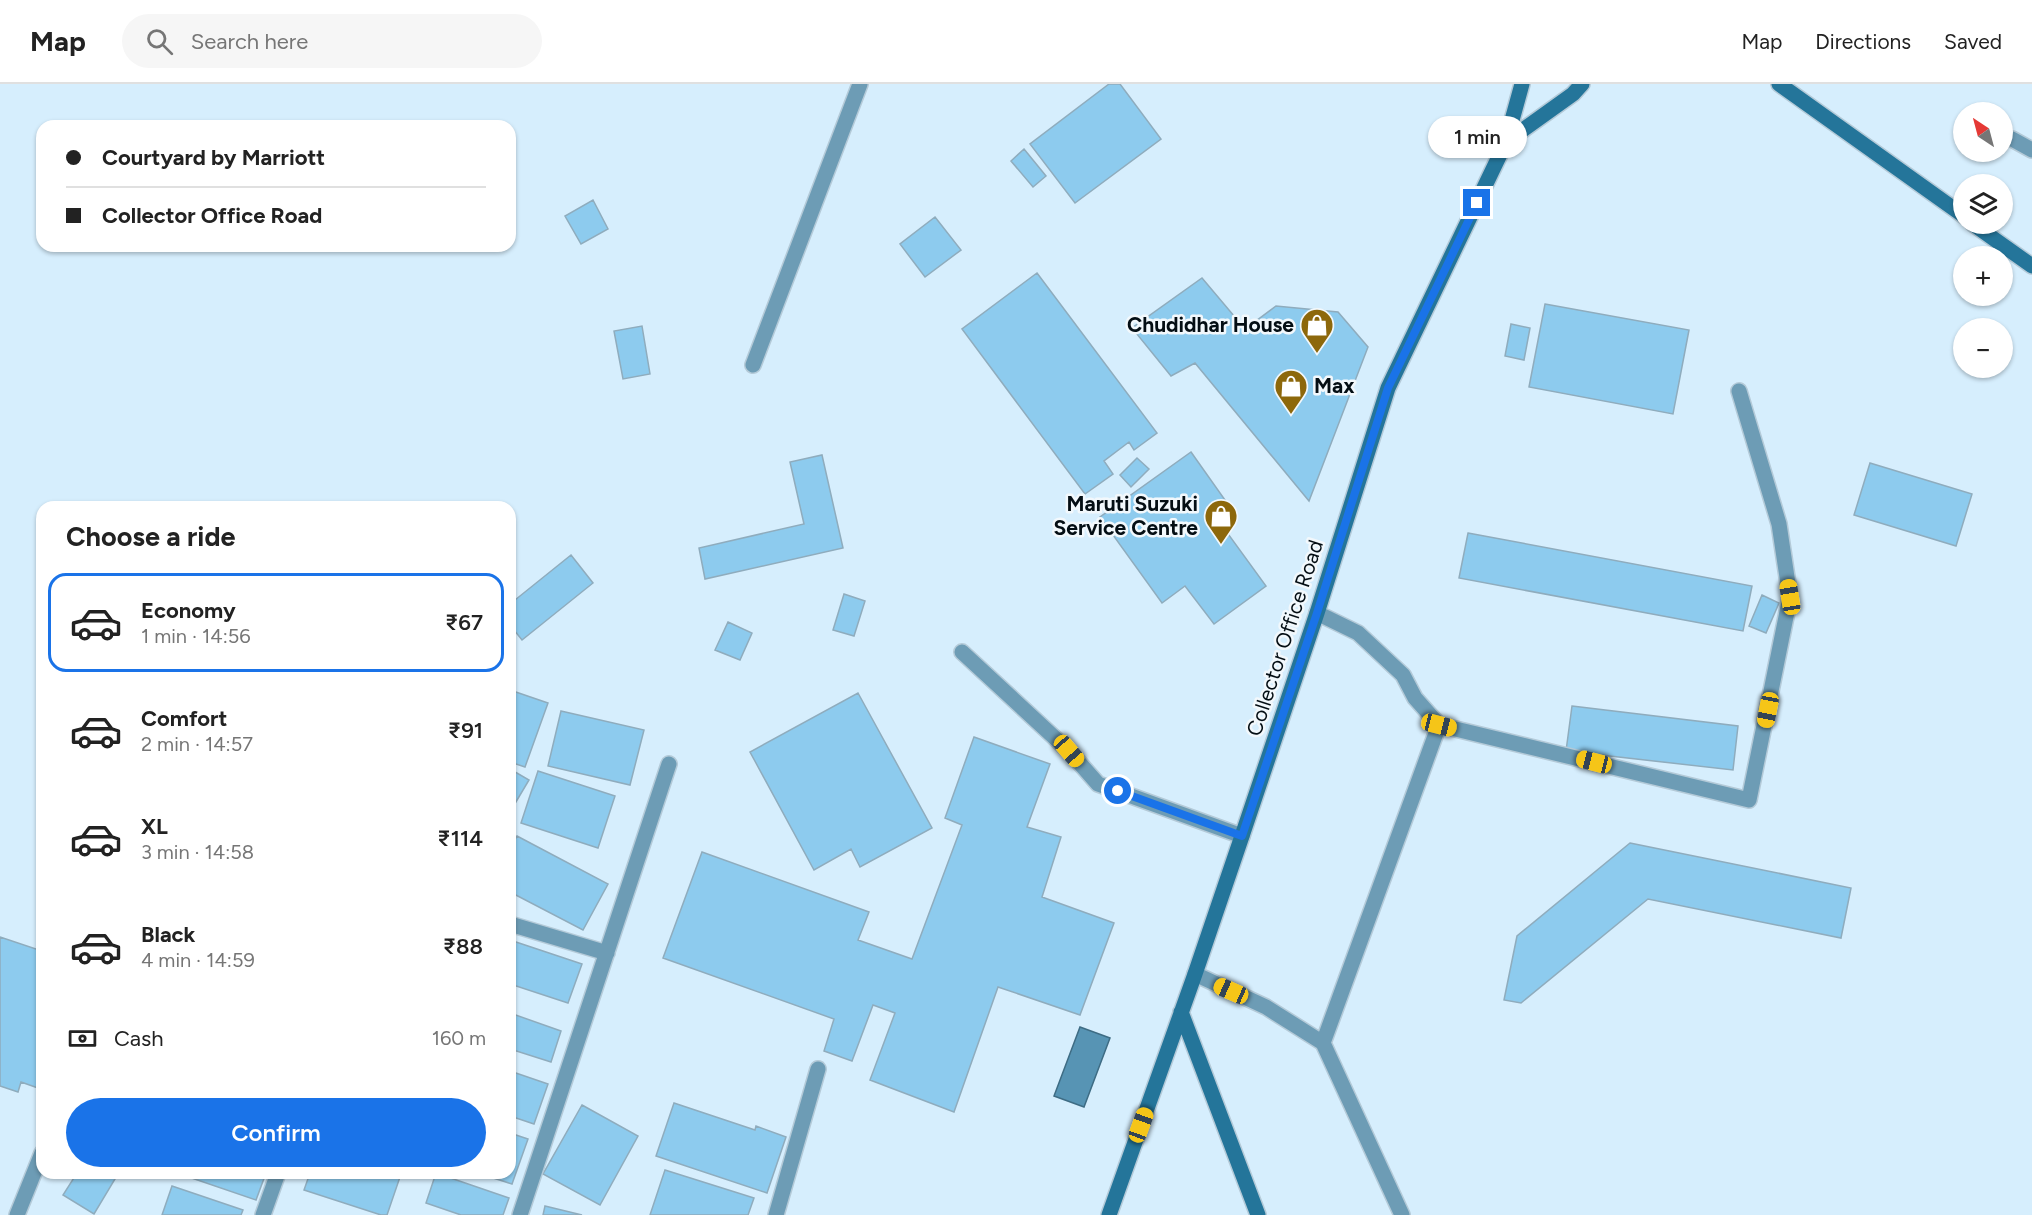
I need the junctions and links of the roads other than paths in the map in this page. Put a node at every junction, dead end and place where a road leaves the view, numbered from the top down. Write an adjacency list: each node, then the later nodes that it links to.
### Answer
1 (861, 84): 11 (street)
2 (1522, 84): 6 (main road, Collector Office Road)
3 (1582, 84): 6 (main road)
4 (1779, 84): 8 (main road)
5 (2013, 140): 7 (street)
6 (1506, 142): 13 (main road, Collector Office Road)
7 (2032, 150)
8 (1953, 208)
9 (1987, 234): 10 (main road)
10 (2032, 266)
11 (753, 365)
12 (1739, 392): 15 (street)
13 (1317, 613): 15 (street); 17 (main road, Collector Office Road)
14 (962, 652): 17 (street)
15 (1439, 725): 22 (street)
16 (669, 764): 19 (street)
17 (1242, 836): 20 (main road, Collector Office Road)
18 (516, 926): 19 (street)
19 (607, 953): 28 (street)
20 (1195, 974): 21 (main road, Collector Office Road); 22 (street)
21 (1181, 1012): 30 (main road, Collector Office Road); 31 (main road)
22 (1323, 1043): 32 (street)
23 (818, 1069): 29 (street)
24 (36, 1168): 26 (street)
25 (276, 1179): 27 (street)
26 (17, 1215)
27 (263, 1215)
28 (520, 1215)
29 (776, 1215)
30 (1109, 1215)
31 (1258, 1215)
32 (1402, 1215)

